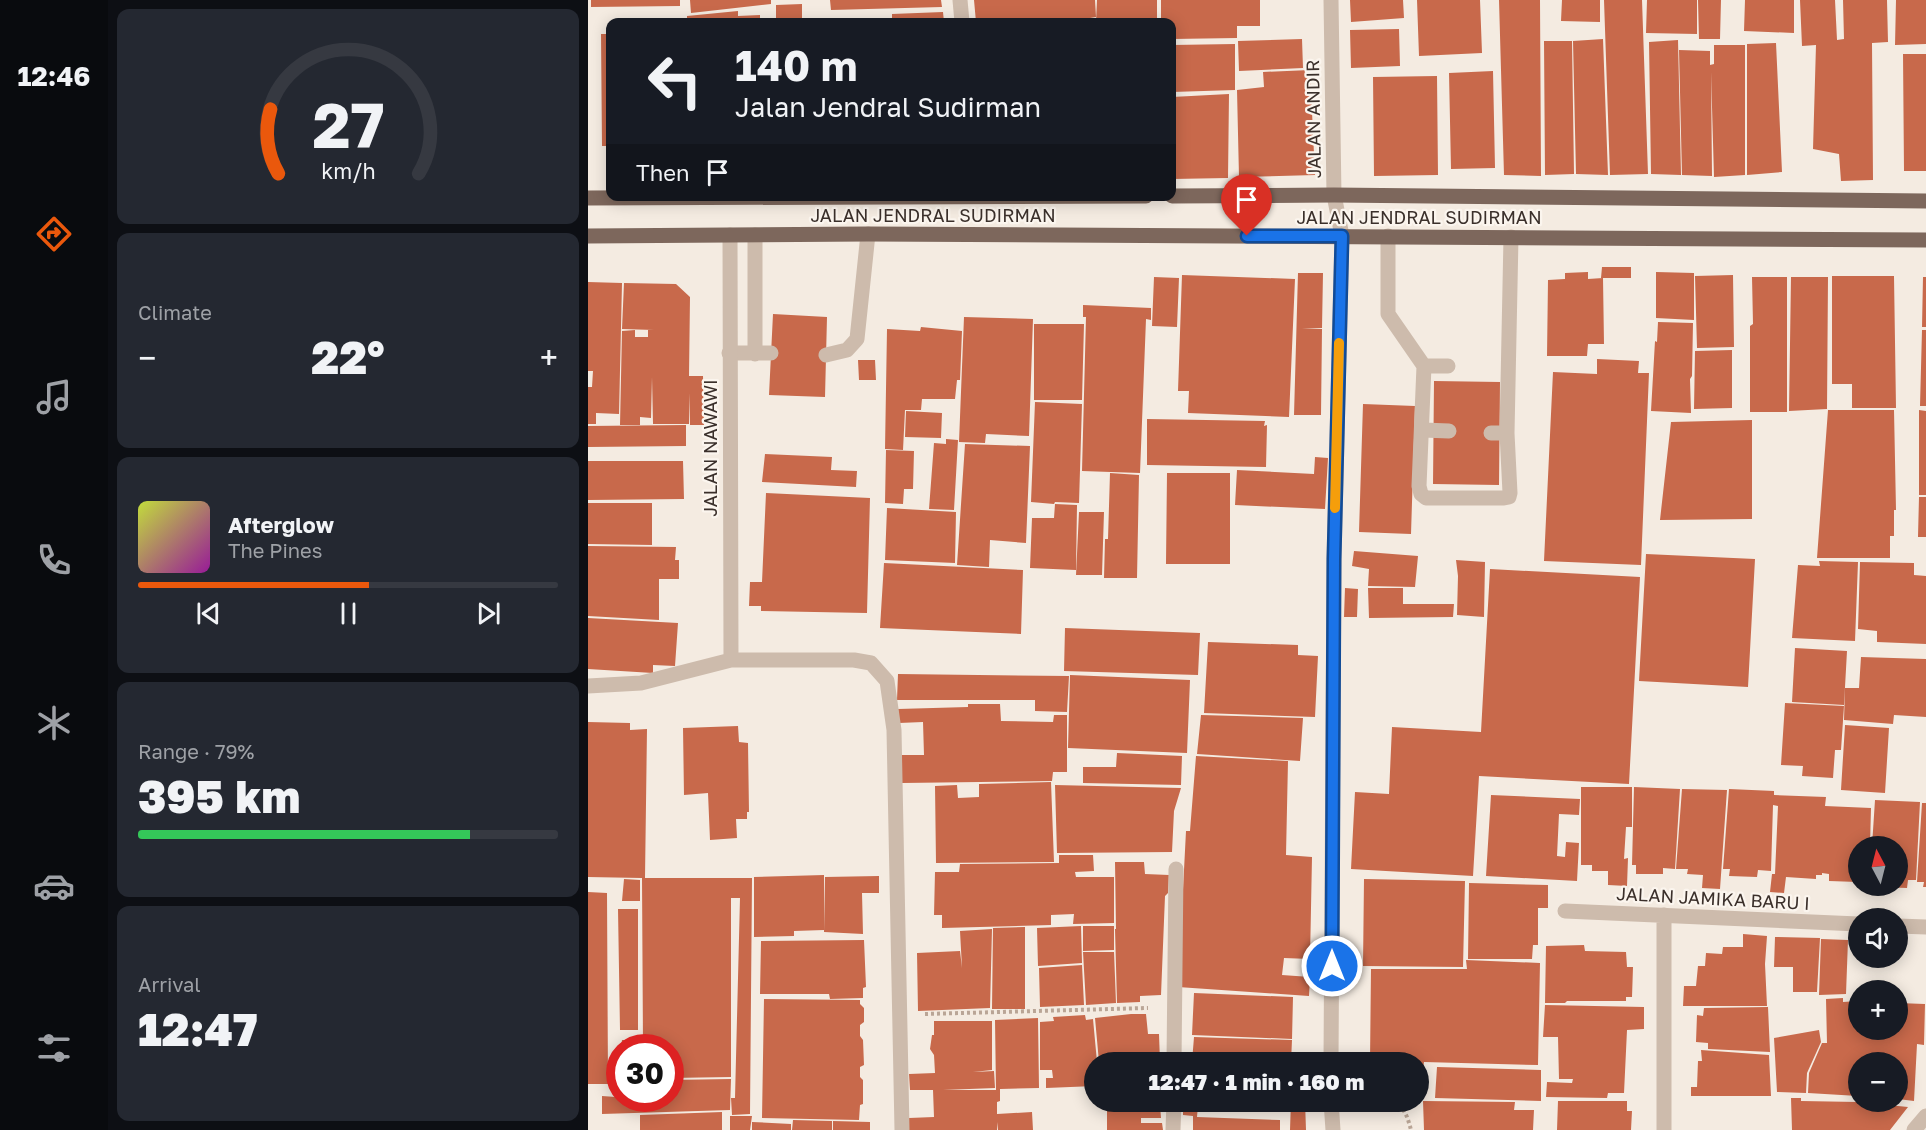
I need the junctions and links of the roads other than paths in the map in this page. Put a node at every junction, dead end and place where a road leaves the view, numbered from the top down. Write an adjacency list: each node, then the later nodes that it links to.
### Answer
1 (960, 0): 3 (street)
2 (1330, 0): 4 (street, JALAN ANDIR)
3 (962, 18)
4 (1334, 195): 5 (main road, JALAN JENDRAL SUDIRMAN); 8 (main road, JALAN JENDRAL SUDIRMAN); 13 (street, JALAN ANDIR)
5 (1176, 196)
6 (588, 198): 7 (main road, JALAN JENDRAL SUDIRMAN)
7 (606, 198)
8 (1926, 201)
9 (868, 234): 11 (main road, JALAN JENDRAL SUDIRMAN); 13 (main road, JALAN JENDRAL SUDIRMAN); 20 (street)
10 (730, 235): 11 (main road, JALAN JENDRAL SUDIRMAN); 12 (main road, JALAN JENDRAL SUDIRMAN); 17 (street, JALAN NAWAWI)
11 (755, 235): 19 (street)
12 (588, 236)
13 (1342, 236): 14 (main road, JALAN JENDRAL SUDIRMAN); 36 (street, JALAN ANDIR)
14 (1388, 236): 15 (main road, JALAN JENDRAL SUDIRMAN); 21 (street)
15 (1511, 237): 16 (main road, JALAN JENDRAL SUDIRMAN); 26 (street)
16 (1926, 240)
17 (729, 353): 19 (street); 27 (street, JALAN NAWAWI)
18 (771, 353): 19 (street)
19 (755, 354)
20 (826, 355)
21 (1424, 366): 22 (street); 23 (street)
22 (1448, 366)
23 (1423, 430): 24 (street); 26 (street)
24 (1449, 431)
25 (1491, 433): 26 (street)
26 (1508, 433)
27 (731, 660): 28 (street); 40 (street)
28 (588, 686)
29 (1176, 869): 35 (street)
30 (1566, 911): 31 (street, JALAN JAMIKA BARU I)
31 (1664, 915): 32 (street, JALAN JAMIKA BARU I); 43 (street)
32 (1848, 924)
33 (1908, 926): 34 (street)
34 (1926, 927)
35 (1174, 1052)
36 (1331, 1052)
37 (1173, 1112): 41 (street)
38 (1332, 1112): 42 (street)
39 (1926, 1116): 44 (street)
40 (902, 1130)
41 (1173, 1130)
42 (1333, 1130)
43 (1664, 1130)
44 (1914, 1130)

